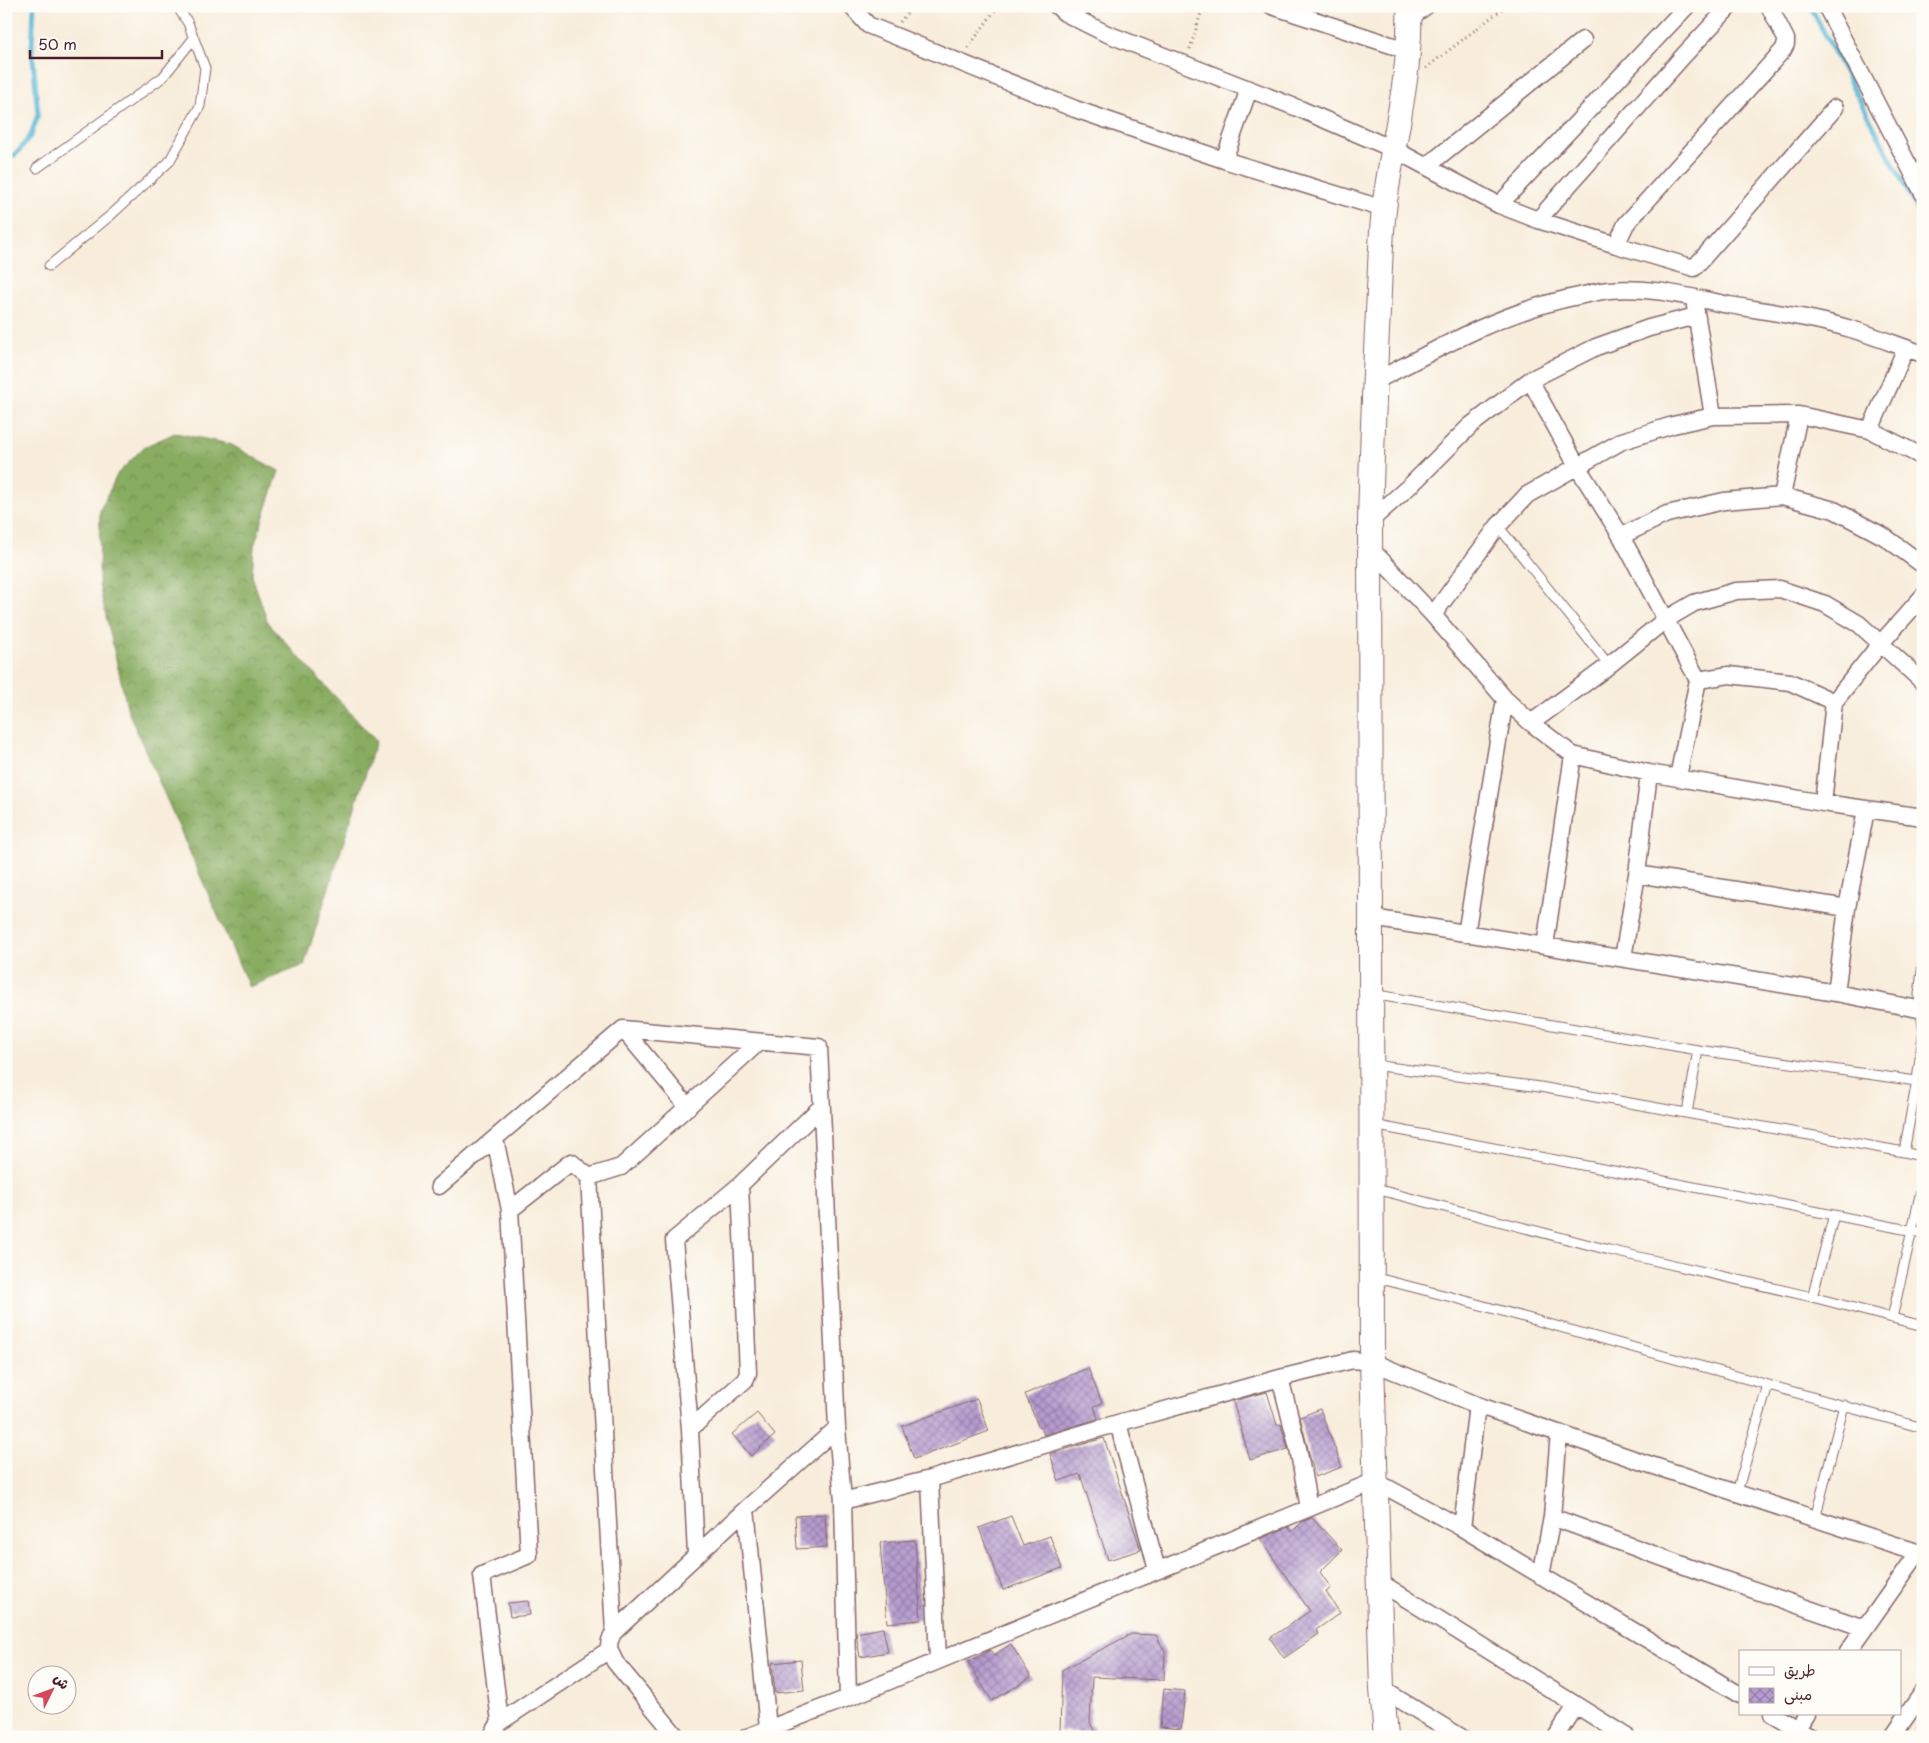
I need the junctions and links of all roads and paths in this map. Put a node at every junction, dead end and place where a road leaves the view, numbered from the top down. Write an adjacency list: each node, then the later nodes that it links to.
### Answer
1 (177, 6): 13 (lane)
2 (851, 6): 16 (street)
3 (998, 6): 16 (path)
4 (1056, 6): 17 (street)
5 (1203, 6): 17 (path)
6 (1272, 6): 15 (street)
7 (1506, 6): 18 (path)
8 (1687, 6): 26 (street)
9 (1730, 6): 28 (street)
10 (1770, 6): 29 (street)
11 (1826, 6): 25 (street)
12 (1415, 10): 15 (street)
13 (194, 38): 24 (lane); 30 (lane)
14 (1583, 40): 23 (street)
15 (1409, 51): 18 (street)
16 (958, 62): 22 (street)
17 (1185, 64): 19 (street)
18 (1406, 84): 21 (street)
19 (1249, 89): 21 (street); 22 (street)
20 (1834, 108): 29 (street)
21 (1395, 150): 23 (street); 27 (street)
22 (1224, 160): 27 (street)
23 (1427, 166): 26 (street)
24 (37, 168)
25 (1923, 194)
26 (1499, 205): 28 (street)
27 (1384, 210): 36 (street)
28 (1538, 220): 29 (street)
29 (1616, 245)
30 (50, 266)
31 (1694, 296): 32 (street); 33 (street); 36 (street)
32 (1696, 316): 35 (street); 38 (street)
33 (1906, 348): 34 (street); 39 (street)
34 (1923, 354)
35 (1530, 380): 41 (street); 43 (street)
36 (1374, 382): 43 (street)
37 (1798, 415): 38 (street); 39 (street); 42 (street)
38 (1714, 416): 41 (street)
39 (1870, 430): 40 (street)
40 (1923, 457)
41 (1577, 466): 44 (street); 45 (street)
42 (1782, 496): 45 (street); 47 (street)
43 (1370, 521): 46 (street)
44 (1498, 526): 49 (street); 52 (lane)
45 (1621, 536): 50 (street)
46 (1370, 548): 49 (street); 66 (street)
47 (1923, 565)
48 (1923, 596): 51 (street)
49 (1433, 615): 55 (street)
50 (1665, 620): 51 (street); 52 (street); 53 (street)
51 (1881, 643): 54 (street); 56 (street)
52 (1609, 665): 57 (street)
53 (1698, 680): 56 (street); 60 (street)
54 (1923, 682)
55 (1505, 699): 57 (street); 67 (street)
56 (1834, 702): 61 (street)
57 (1531, 723): 58 (street)
58 (1573, 755): 59 (street); 68 (street)
59 (1648, 772): 60 (street); 64 (street)
60 (1678, 777): 61 (street)
61 (1823, 803): 62 (street)
62 (1866, 810): 63 (street); 65 (street)
63 (1923, 818)
64 (1637, 874): 65 (street); 69 (street)
65 (1847, 908): 71 (street)
66 (1372, 918): 67 (street); 72 (street)
67 (1466, 934): 68 (street)
68 (1545, 946): 69 (street)
69 (1623, 958): 71 (street)
70 (1923, 963): 73 (lane)
71 (1836, 993): 73 (street)
72 (1372, 994): 78 (lane); 79 (street)
73 (1921, 1009): 74 (lane)
74 (1923, 1026)
75 (623, 1029): 77 (street); 81 (street); 85 (street)
76 (1923, 1036): 80 (lane)
77 (759, 1042): 81 (street); 82 (street)
78 (1698, 1050): 80 (lane); 83 (lane)
79 (1372, 1064): 83 (lane); 84 (street)
80 (1920, 1081): 86 (lane)
81 (688, 1107): 88 (street)
82 (822, 1108): 90 (street); 107 (street)
83 (1687, 1113): 86 (lane)
84 (1372, 1125): 92 (street); 94 (lane)
85 (495, 1139): 91 (street); 93 (street)
86 (1904, 1152): 87 (lane)
87 (1923, 1157)
88 (589, 1177): 93 (street); 126 (street)
89 (1923, 1182): 95 (lane)
90 (740, 1185): 109 (street); 109 (street)
91 (439, 1186)
92 (1372, 1188): 97 (street); 98 (lane)
93 (510, 1210): 137 (street)
94 (1834, 1215): 95 (lane); 98 (lane)
95 (1912, 1231): 96 (lane); 99 (lane)
96 (1923, 1233)
97 (1372, 1277): 101 (street); 103 (lane)
98 (1812, 1296): 99 (lane)
99 (1892, 1318): 100 (lane)
100 (1923, 1326)
101 (1372, 1362): 102 (street); 104 (street); 112 (street)
102 (1280, 1378): 106 (street); 115 (street)
103 (1768, 1385): 105 (lane); 113 (lane)
104 (1477, 1405): 110 (street); 119 (street)
105 (1844, 1405): 108 (lane); 118 (lane)
106 (1118, 1423): 111 (street); 122 (street)
107 (837, 1428): 114 (street); 116 (street)
108 (1923, 1428)
109 (690, 1429): 121 (street)
110 (1559, 1433): 113 (street); 117 (street)
111 (930, 1479): 114 (street); 129 (street)
112 (1375, 1481): 115 (street); 119 (street); 124 (street)
113 (1737, 1492): 118 (street)
114 (843, 1501): 133 (street)
115 (1309, 1508): 122 (street)
116 (746, 1509): 121 (street); 138 (street)
117 (1552, 1517): 123 (street); 125 (street)
118 (1815, 1519): 120 (street)
119 (1462, 1528): 123 (street)
120 (1920, 1554): 125 (street)
121 (696, 1555): 126 (street)
122 (1156, 1570): 129 (street)
123 (1541, 1576): 132 (street)
124 (1378, 1581): 130 (street); 134 (street)
125 (1864, 1628): 128 (street)
126 (614, 1632): 127 (street)
127 (609, 1650): 137 (street); 141 (street)
128 (1849, 1650)
129 (938, 1660): 133 (street)
130 (1382, 1689): 143 (street); 144 (street)
131 (1923, 1692): 147 (street)
132 (1739, 1694)
133 (848, 1698): 138 (street)
134 (1576, 1706): 145 (street); 146 (street)
135 (1775, 1716): 139 (street)
136 (1806, 1716): 139 (street)
137 (500, 1722): 140 (street)
138 (768, 1728): 142 (street)
139 (1803, 1733)
140 (491, 1737)
141 (677, 1737)
142 (748, 1737)
143 (1386, 1737)
144 (1461, 1737)
145 (1556, 1737)
146 (1627, 1737)
147 (1892, 1737)

